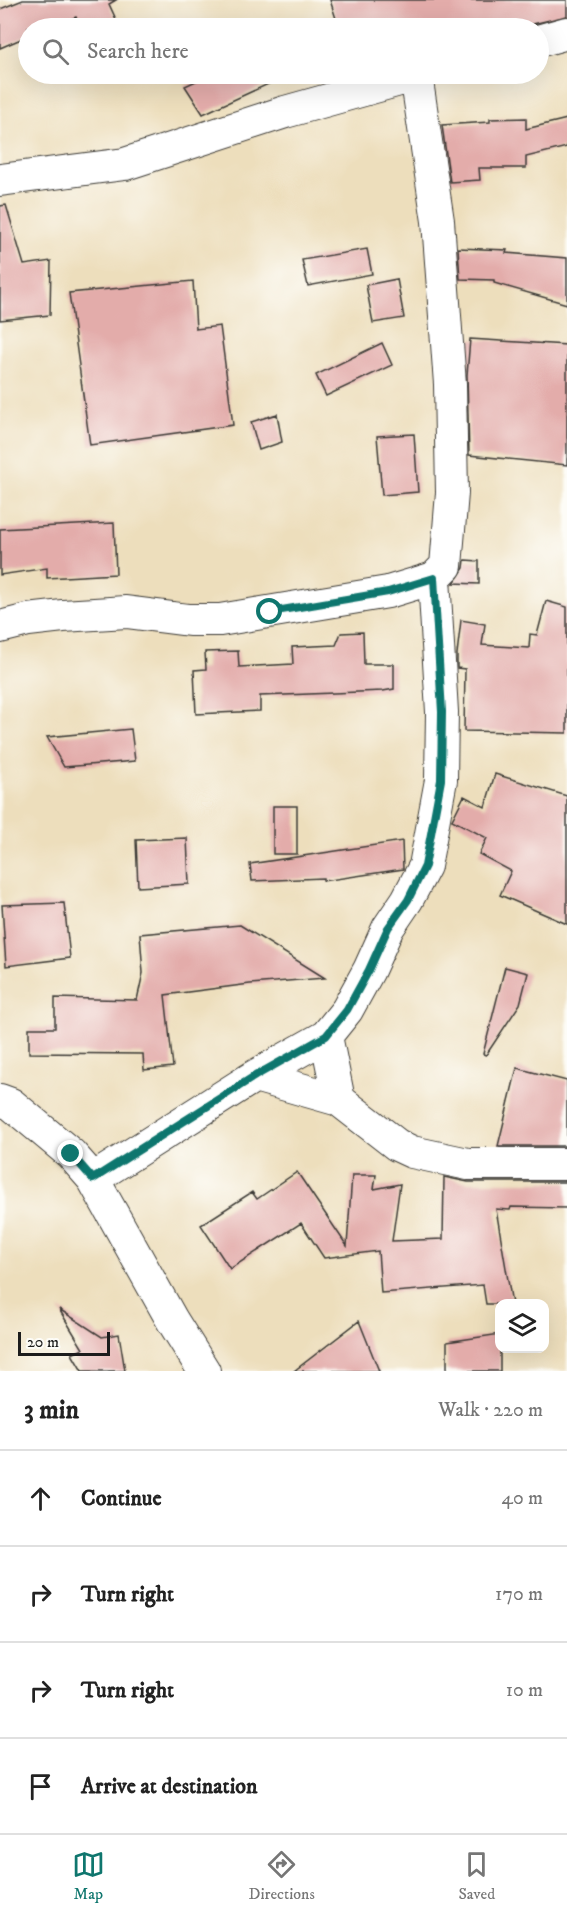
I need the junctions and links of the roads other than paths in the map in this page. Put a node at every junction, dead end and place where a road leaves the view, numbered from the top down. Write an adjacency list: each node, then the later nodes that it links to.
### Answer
1 (567, 33): 2 (street)
2 (549, 38)
3 (384, 84): 5 (street)
4 (420, 84): 6 (street)
5 (0, 180)
6 (434, 578): 7 (street); 8 (street)
7 (0, 627)
8 (326, 1036): 9 (street); 11 (street)
9 (255, 1076): 11 (street); 13 (street)
10 (0, 1100): 13 (street)
11 (339, 1100): 12 (street)
12 (567, 1164)
13 (93, 1179): 14 (street)
14 (204, 1371)

